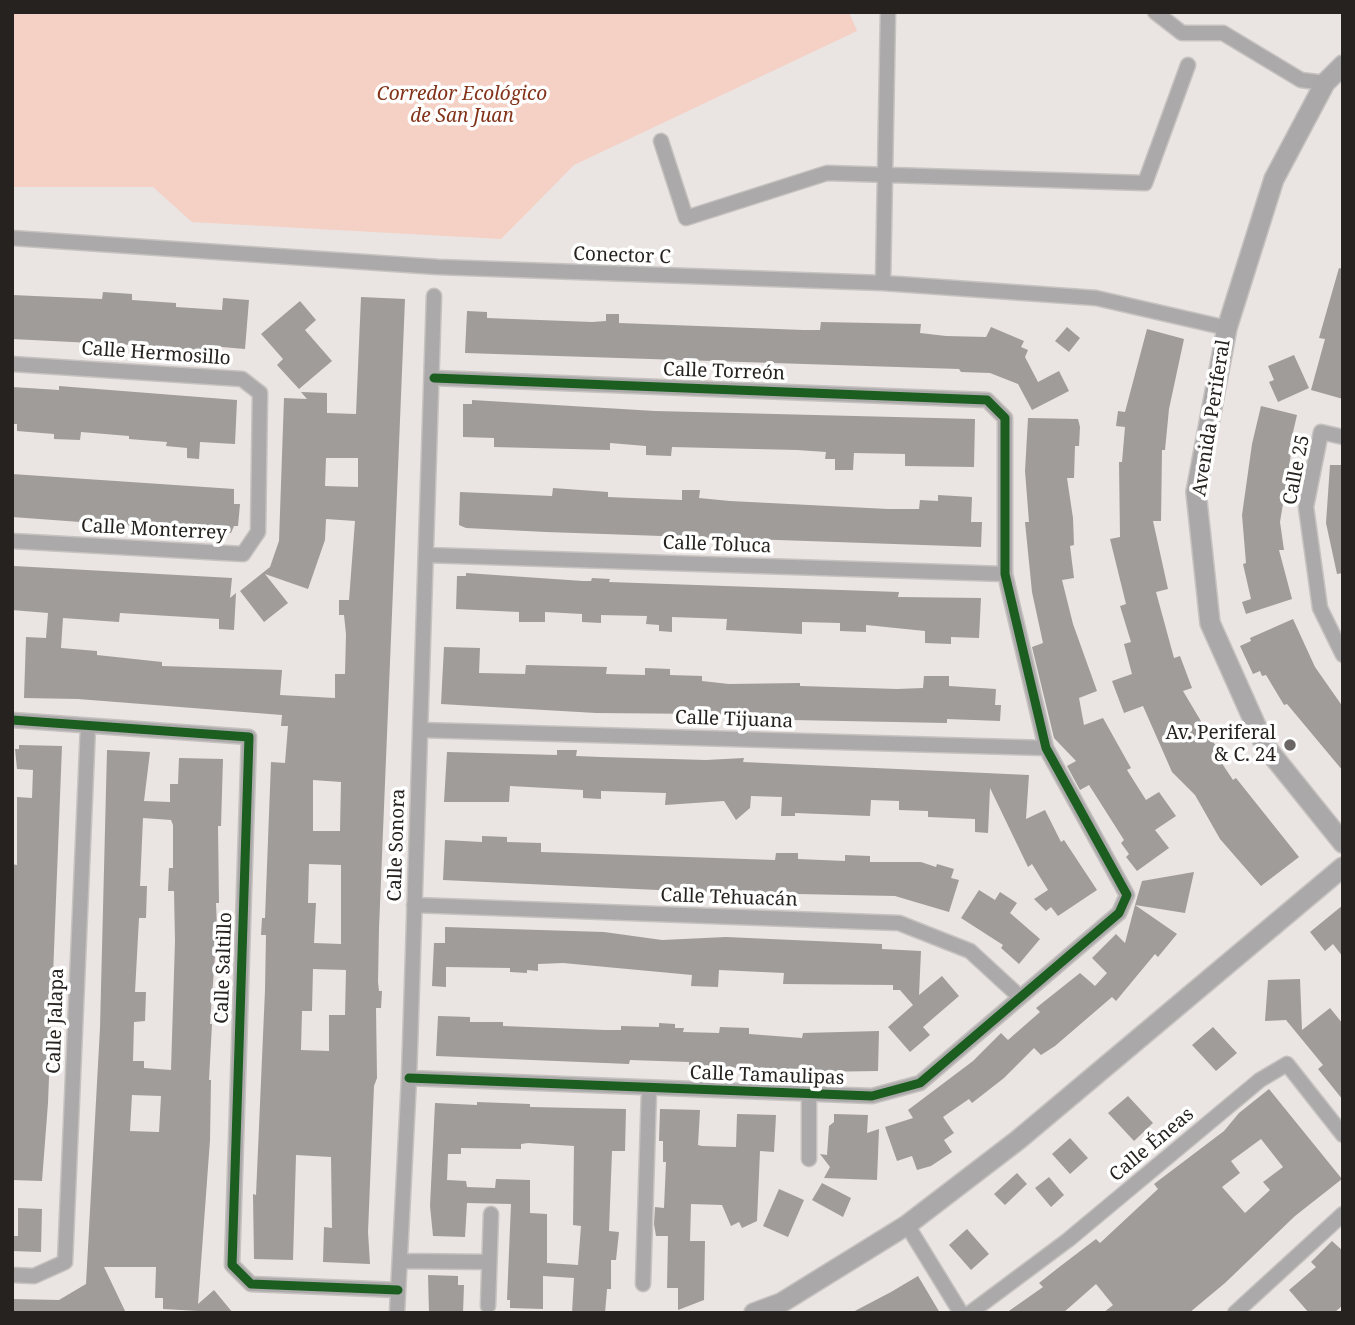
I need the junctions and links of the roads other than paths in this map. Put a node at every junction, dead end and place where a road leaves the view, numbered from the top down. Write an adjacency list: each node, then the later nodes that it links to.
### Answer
1 (888, 12): 7 (street)
2 (1154, 12): 5 (street)
3 (1188, 65): 7 (street)
4 (1343, 65): 5 (street, Avenida Periferal)
5 (1325, 83): 11 (street, Avenida Periferal)
6 (661, 141): 7 (street)
7 (886, 175): 9 (street)
8 (12, 238): 9 (street, Conector C)
9 (883, 284): 11 (street, Conector C)
10 (434, 296): 13 (street, Calle Sonora)
11 (1227, 328): 24 (street, Avenida Periferal)
12 (12, 364): 14 (street, Calle Hermosillo)
13 (434, 378): 17 (street, Calle Sonora); 18 (street, Calle Torreón)
14 (260, 425): 16 (street, Calle Monterrey)
15 (1343, 437): 19 (street, Calle 25)
16 (12, 541)
17 (426, 555): 18 (street, Calle Toluca); 22 (street, Calle Sonora)
18 (1005, 574): 23 (street)
19 (1343, 655)
20 (12, 720): 21 (street, Calle Saltillo)
21 (88, 726): 38 (street, Calle Jalapa); 40 (street, Calle Saltillo)
22 (420, 730): 23 (street, Calle Tijuana); 26 (street, Calle Sonora)
23 (1046, 748): 27 (street, Calle Tamaulipas)
24 (1343, 843)
25 (1343, 867): 35 (street)
26 (414, 905): 27 (street, Calle Tehuacán); 28 (street, Calle Sonora)
27 (1020, 997): 30 (street, Calle Tamaulipas)
28 (409, 1078): 29 (street, Calle Tamaulipas); 36 (street, Calle Sonora)
29 (649, 1090): 30 (street, Calle Tamaulipas); 39 (street)
30 (809, 1096): 32 (street)
31 (1343, 1135): 45 (street, Calle Éneas)
32 (809, 1159)
33 (491, 1214): 37 (street)
34 (1343, 1214): 46 (street)
35 (907, 1225): 43 (street); 44 (street)
36 (400, 1261): 37 (street); 40 (street, Calle Sonora)
37 (488, 1262): 41 (street)
38 (12, 1275)
39 (643, 1284)
40 (398, 1290): 42 (street, Calle Sonora)
41 (488, 1306)
42 (397, 1313)
43 (754, 1313)
44 (961, 1313)
45 (970, 1313)
46 (1235, 1313)

